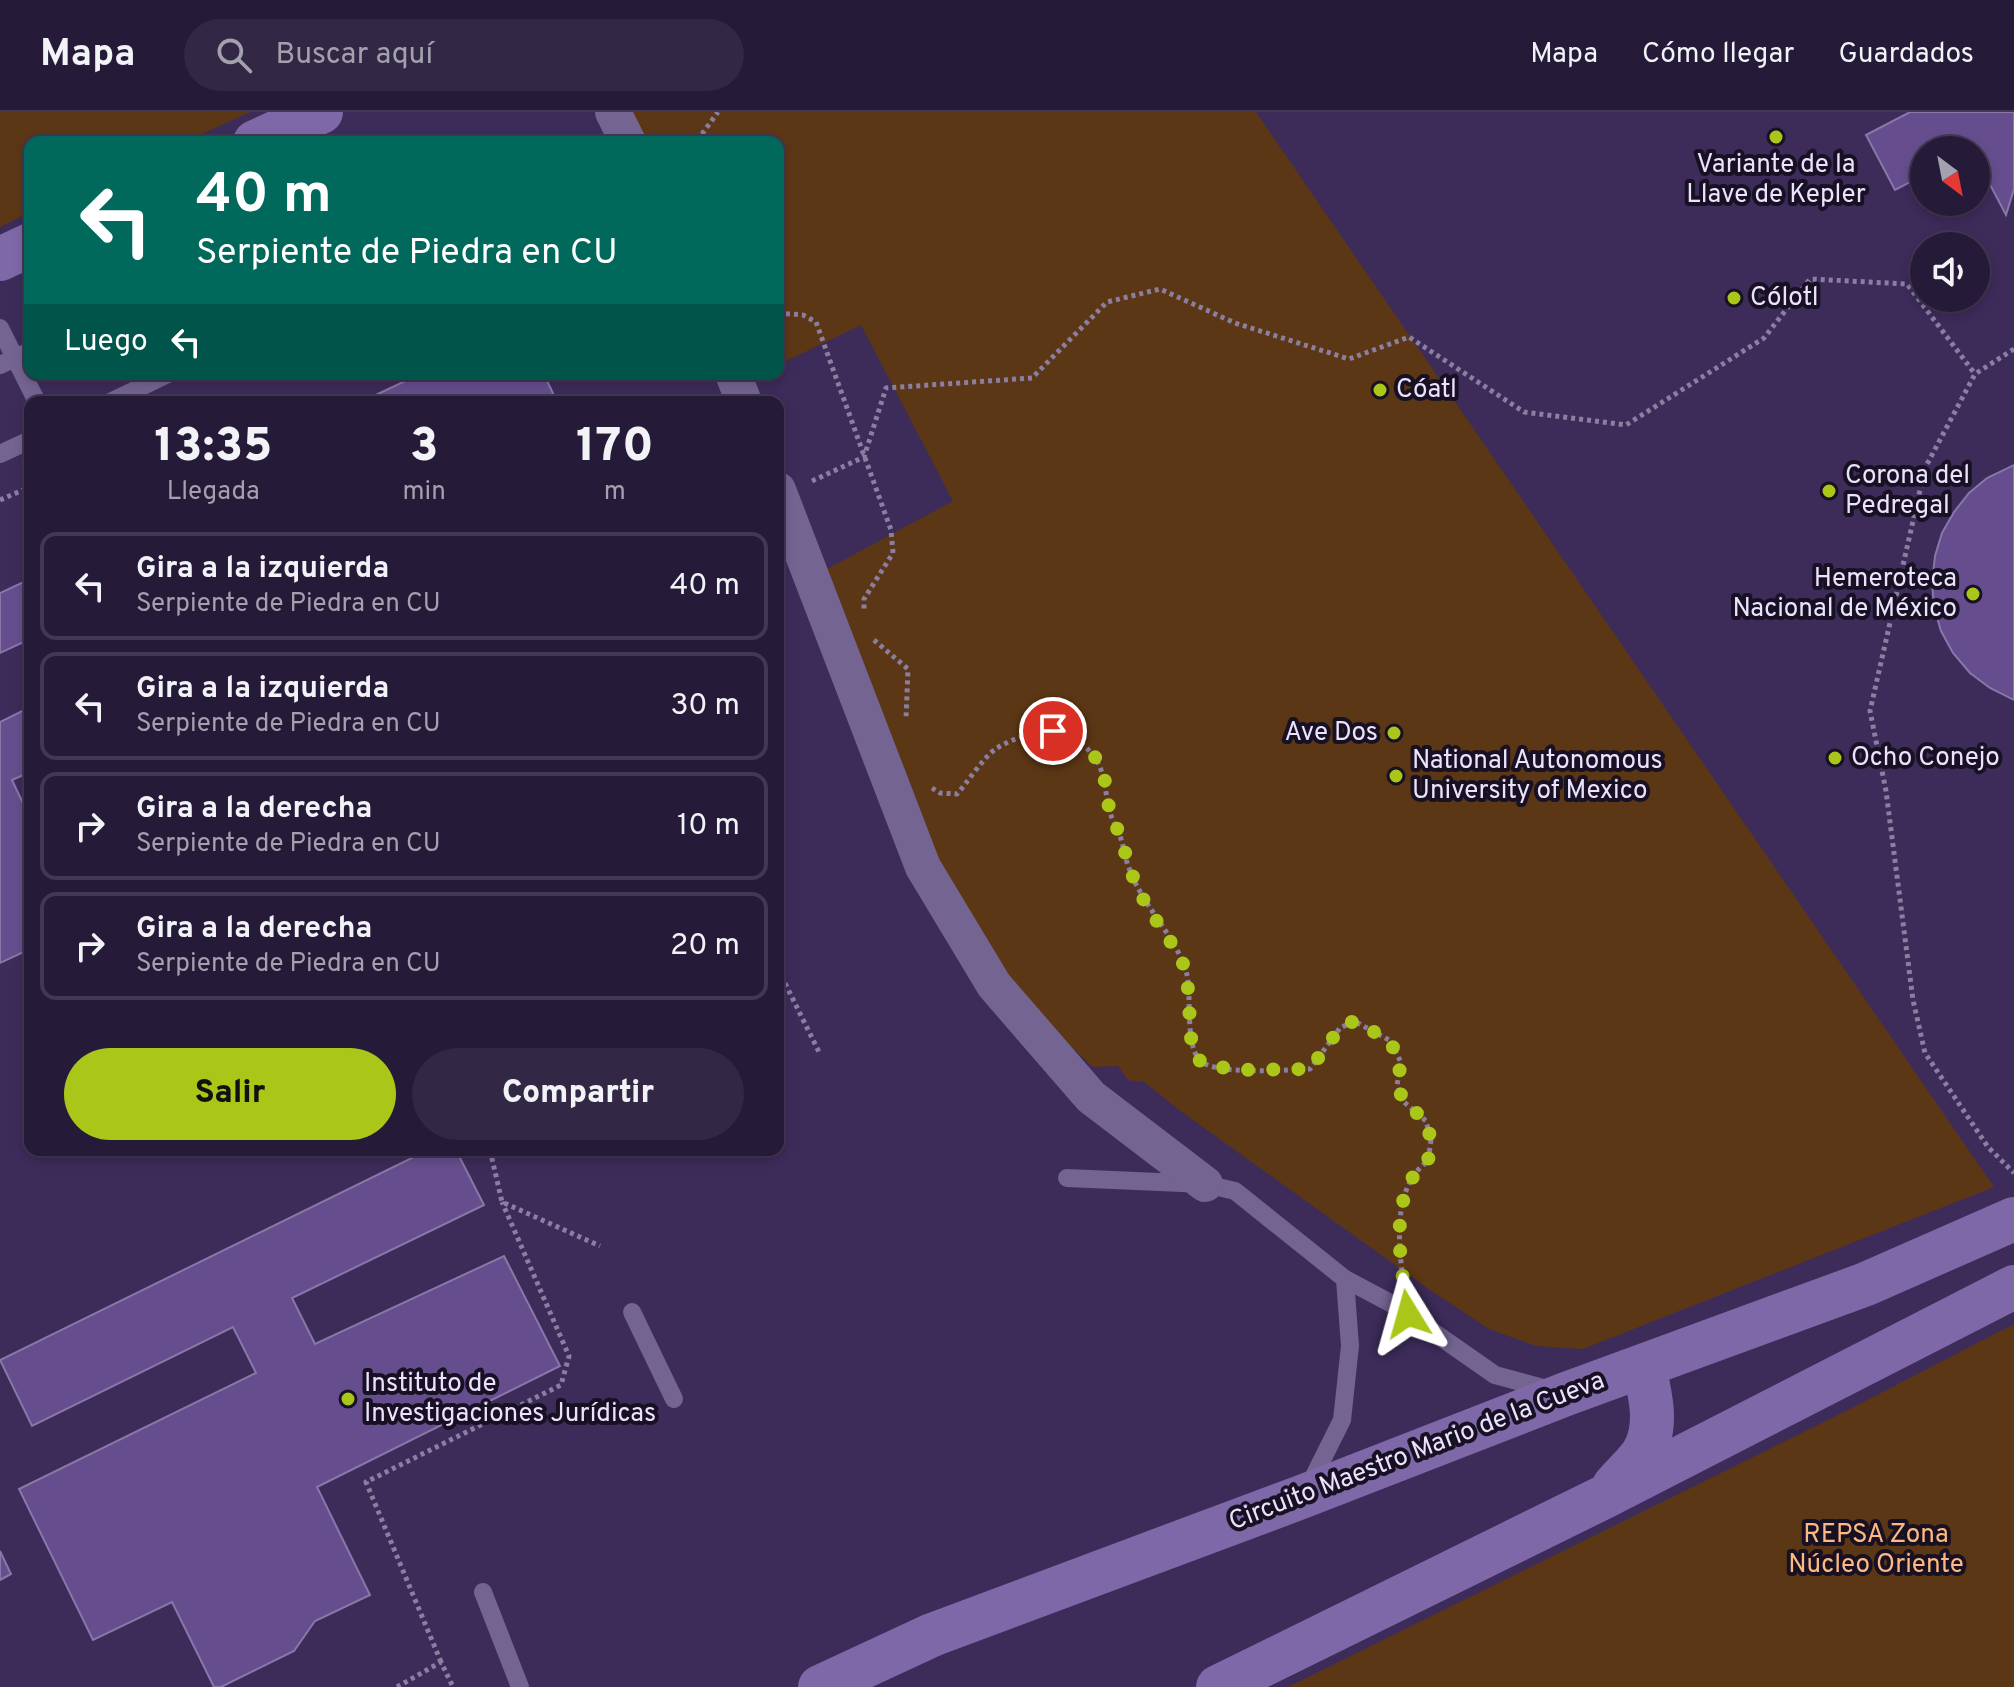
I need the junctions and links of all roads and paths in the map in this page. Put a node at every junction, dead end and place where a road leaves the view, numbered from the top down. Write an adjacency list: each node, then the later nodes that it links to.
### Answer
1 (321, 112): 4 (street)
2 (613, 112): 5 (street)
3 (718, 112): 6 (path)
4 (268, 136)
5 (625, 136)
6 (702, 136)
7 (24, 248): 8 (street)
8 (0, 259)
9 (784, 313): 19 (path)
10 (0, 328): 12 (lane)
11 (2014, 349): 13 (path)
12 (15, 358): 14 (lane)
13 (1975, 374): 19 (path); 31 (path)
14 (24, 376)
15 (156, 380): 16 (lane)
16 (122, 396)
17 (24, 443): 18 (lane)
18 (0, 454)
19 (864, 457): 21 (path); 24 (path)
20 (24, 490): 22 (path)
21 (784, 491)
22 (0, 500)
23 (784, 506): 33 (street)
24 (864, 620)
25 (864, 631): 26 (path)
26 (906, 730)
27 (928, 786): 40 (path)
28 (784, 981): 29 (path)
29 (819, 1052)
30 (491, 1156): 34 (path)
31 (2014, 1173)
32 (1067, 1178): 33 (lane)
33 (1205, 1184): 37 (lane)
34 (502, 1202): 36 (path); 47 (path)
35 (2014, 1219): 41 (street, Circuito Maestro Mario de la Cueva)
36 (600, 1246)
37 (1345, 1279): 40 (lane); 44 (lane)
38 (2014, 1287): 45 (street)
39 (632, 1312): 43 (lane)
40 (1408, 1314): 42 (lane)
41 (1644, 1367): 42 (street, Circuito Maestro Mario de la Cueva); 45 (street)
42 (1566, 1394): 44 (street, Circuito Maestro Mario de la Cueva)
43 (674, 1399)
44 (1304, 1496): 51 (street, Circuito Maestro Mario de la Cueva)
45 (1604, 1497): 52 (street)
46 (483, 1592): 50 (lane)
47 (441, 1662): 48 (path); 49 (path)
48 (397, 1687)
49 (453, 1687)
50 (520, 1687)
51 (820, 1687)
52 (1218, 1687)

